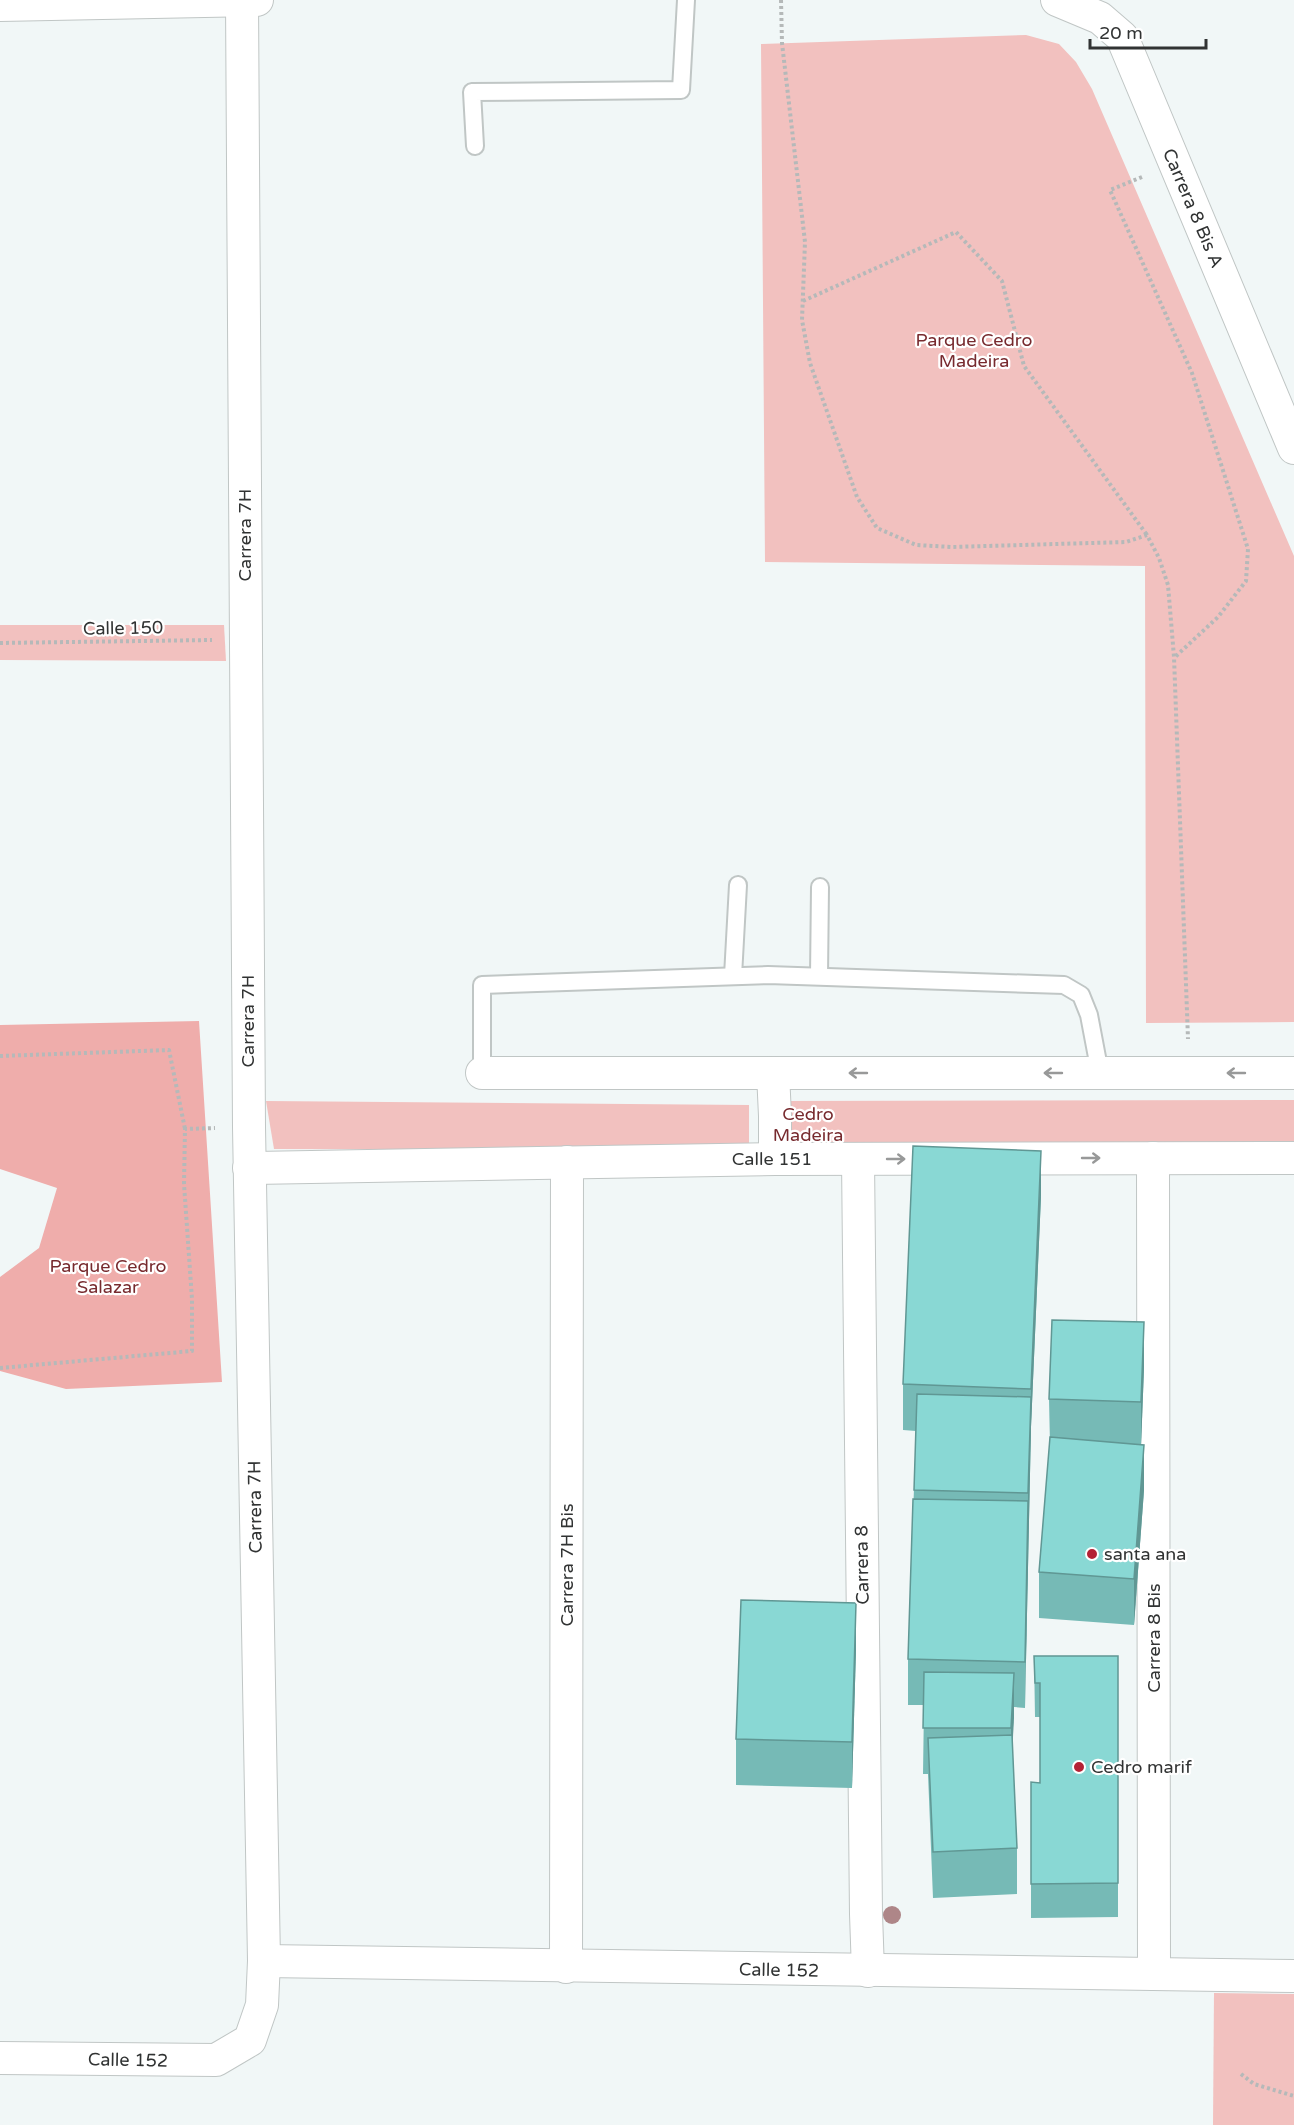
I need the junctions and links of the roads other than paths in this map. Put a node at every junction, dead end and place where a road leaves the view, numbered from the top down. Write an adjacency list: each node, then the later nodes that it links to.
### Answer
1 (242, 0): 2 (street); 5 (street); 21 (street, Carrera 7H)
2 (257, 0)
3 (686, 0): 6 (lane)
4 (1057, 0): 7 (street, Carrera 8 Bis A)
5 (0, 5)
6 (475, 146)
7 (1294, 448)
8 (738, 885): 10 (lane)
9 (820, 887): 11 (lane)
10 (733, 976): 11 (lane); 12 (lane)
11 (819, 976): 14 (lane)
12 (482, 1073): 13 (street)
13 (773, 1073): 14 (street, one-way to 13); 18 (street)
14 (1100, 1073): 15 (street, one-way to 14)
15 (1294, 1073)
16 (1153, 1158): 17 (street, Calle 151); 19 (street, Calle 151, one-way to 16); 25 (street, Carrera 8 Bis)
17 (1294, 1158)
18 (775, 1159): 19 (street, Calle 151); 20 (street, Calle 151)
19 (858, 1159): 24 (street, Carrera 8)
20 (567, 1162): 21 (street, Calle 151); 23 (street, Carrera 7H Bis)
21 (249, 1168): 22 (street, Carrera 7H)
22 (264, 1961): 23 (street, Calle 152); 27 (street, Carrera 7H)
23 (566, 1967): 24 (street, Calle 152)
24 (868, 1971): 25 (street, Calle 152)
25 (1154, 1974): 26 (street, Calle 152)
26 (1294, 1976)
27 (250, 2040): 28 (street, Calle 152)
28 (0, 2058)

